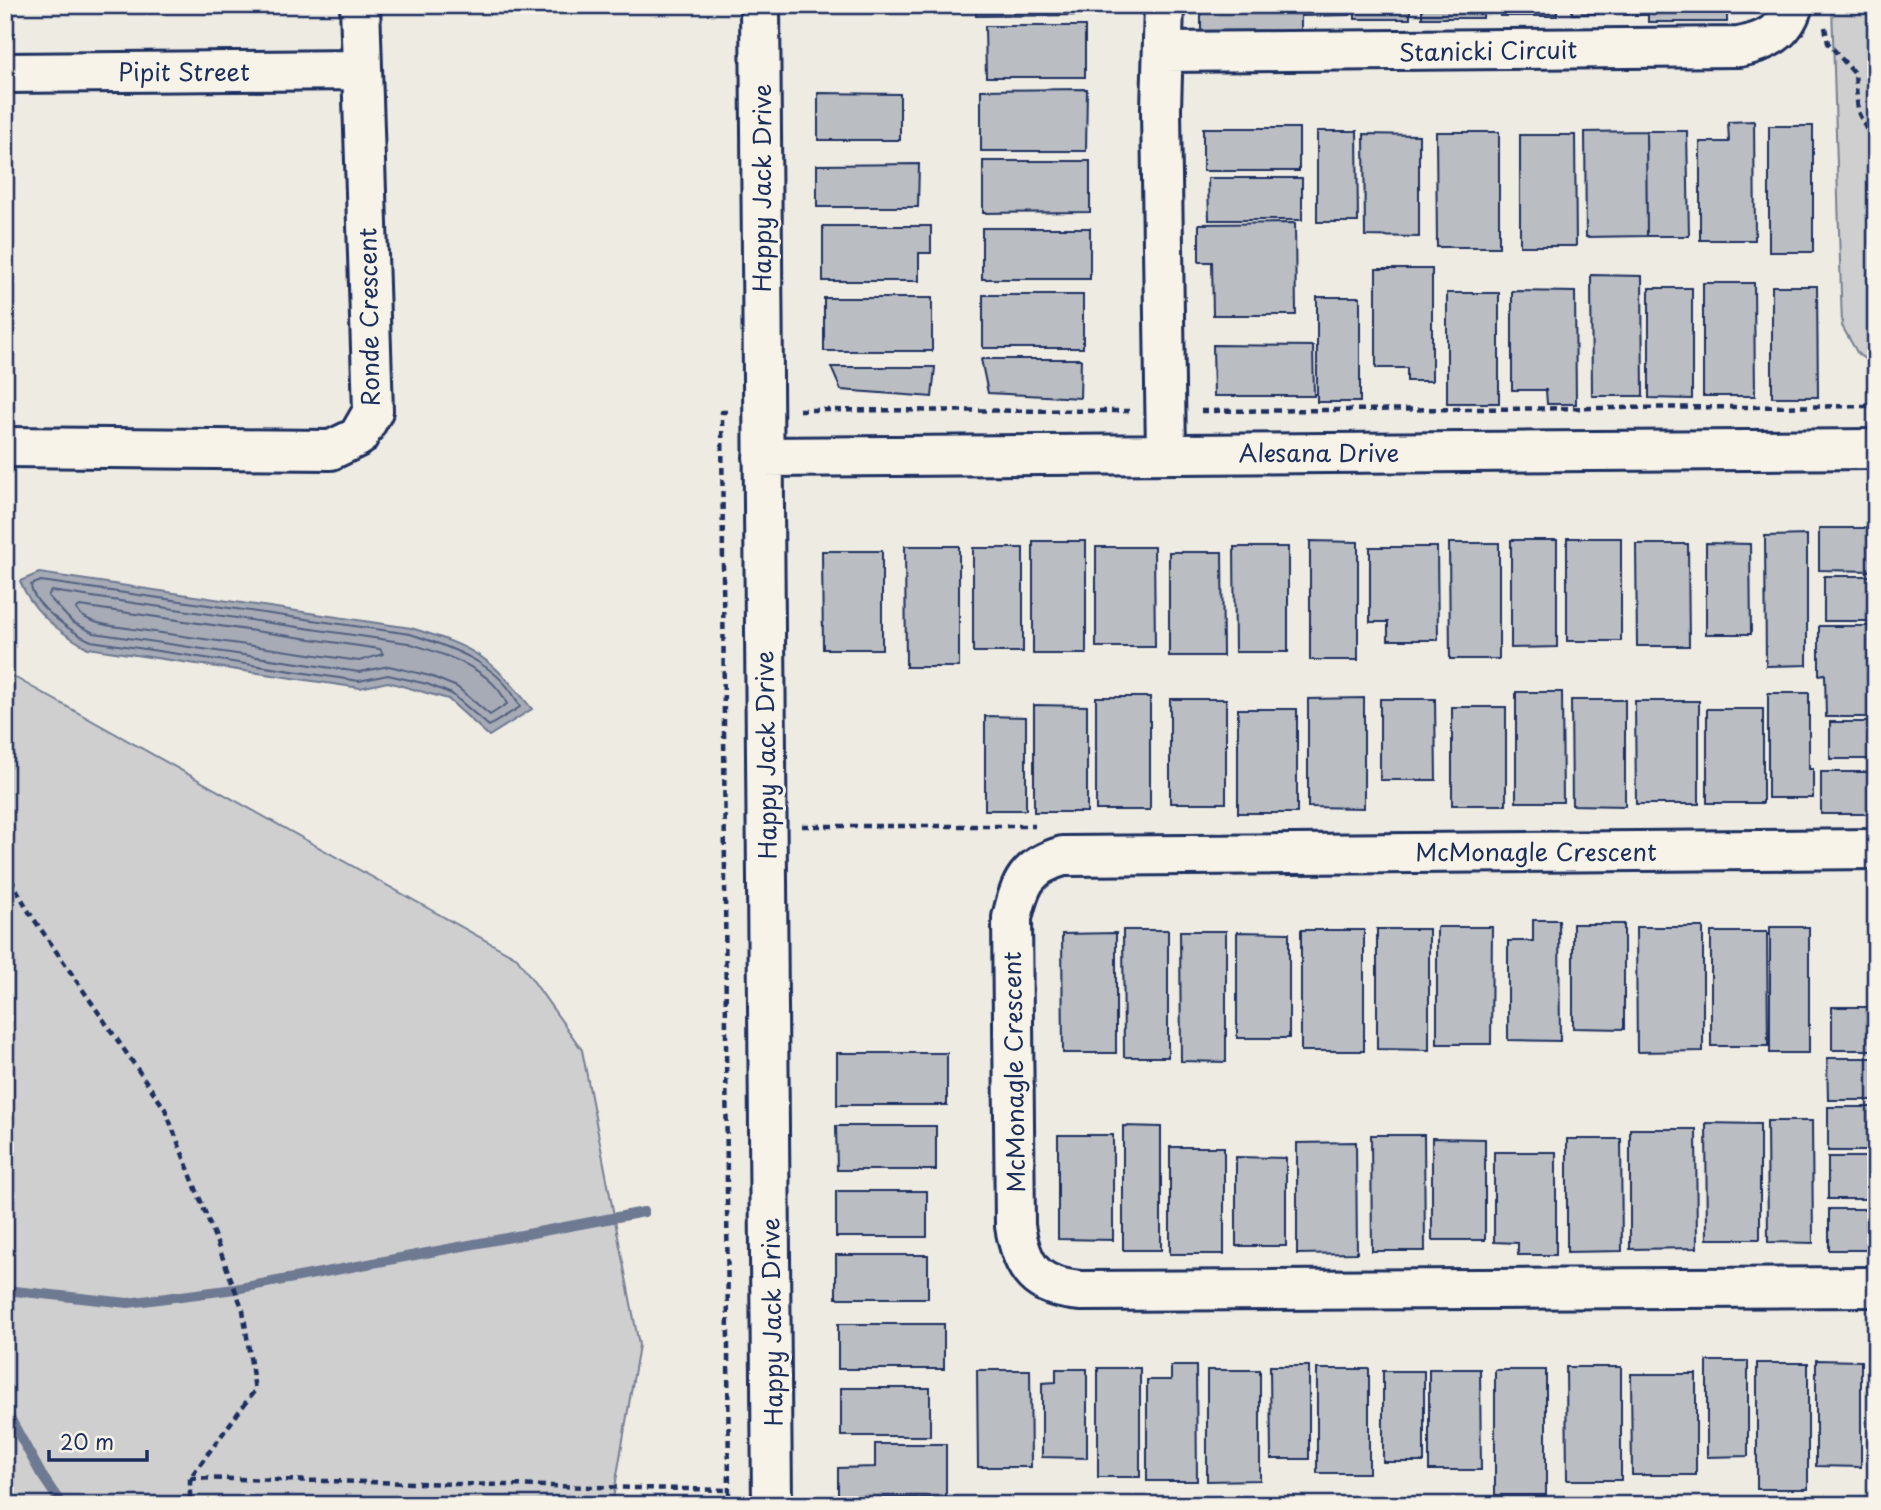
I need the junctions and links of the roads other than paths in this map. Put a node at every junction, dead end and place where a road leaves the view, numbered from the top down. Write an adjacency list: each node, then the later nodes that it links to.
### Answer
1 (360, 5): 6 (street, Ronde Crescent)
2 (760, 5): 11 (street, Happy Jack Drive)
3 (1164, 5): 5 (street)
4 (1808, 12): 5 (street, Stanicki Circuit)
5 (1164, 52): 10 (street)
6 (362, 70): 7 (street, Pipit Street); 8 (street, Ronde Crescent)
7 (5, 73)
8 (5, 447)
9 (1876, 449): 10 (street, Alesana Drive)
10 (1166, 453): 11 (street, Alesana Drive)
11 (763, 457): 14 (street, Happy Jack Drive)
12 (1876, 849): 13 (street, McMonagle Crescent)
13 (1876, 1287)
14 (772, 1498)

